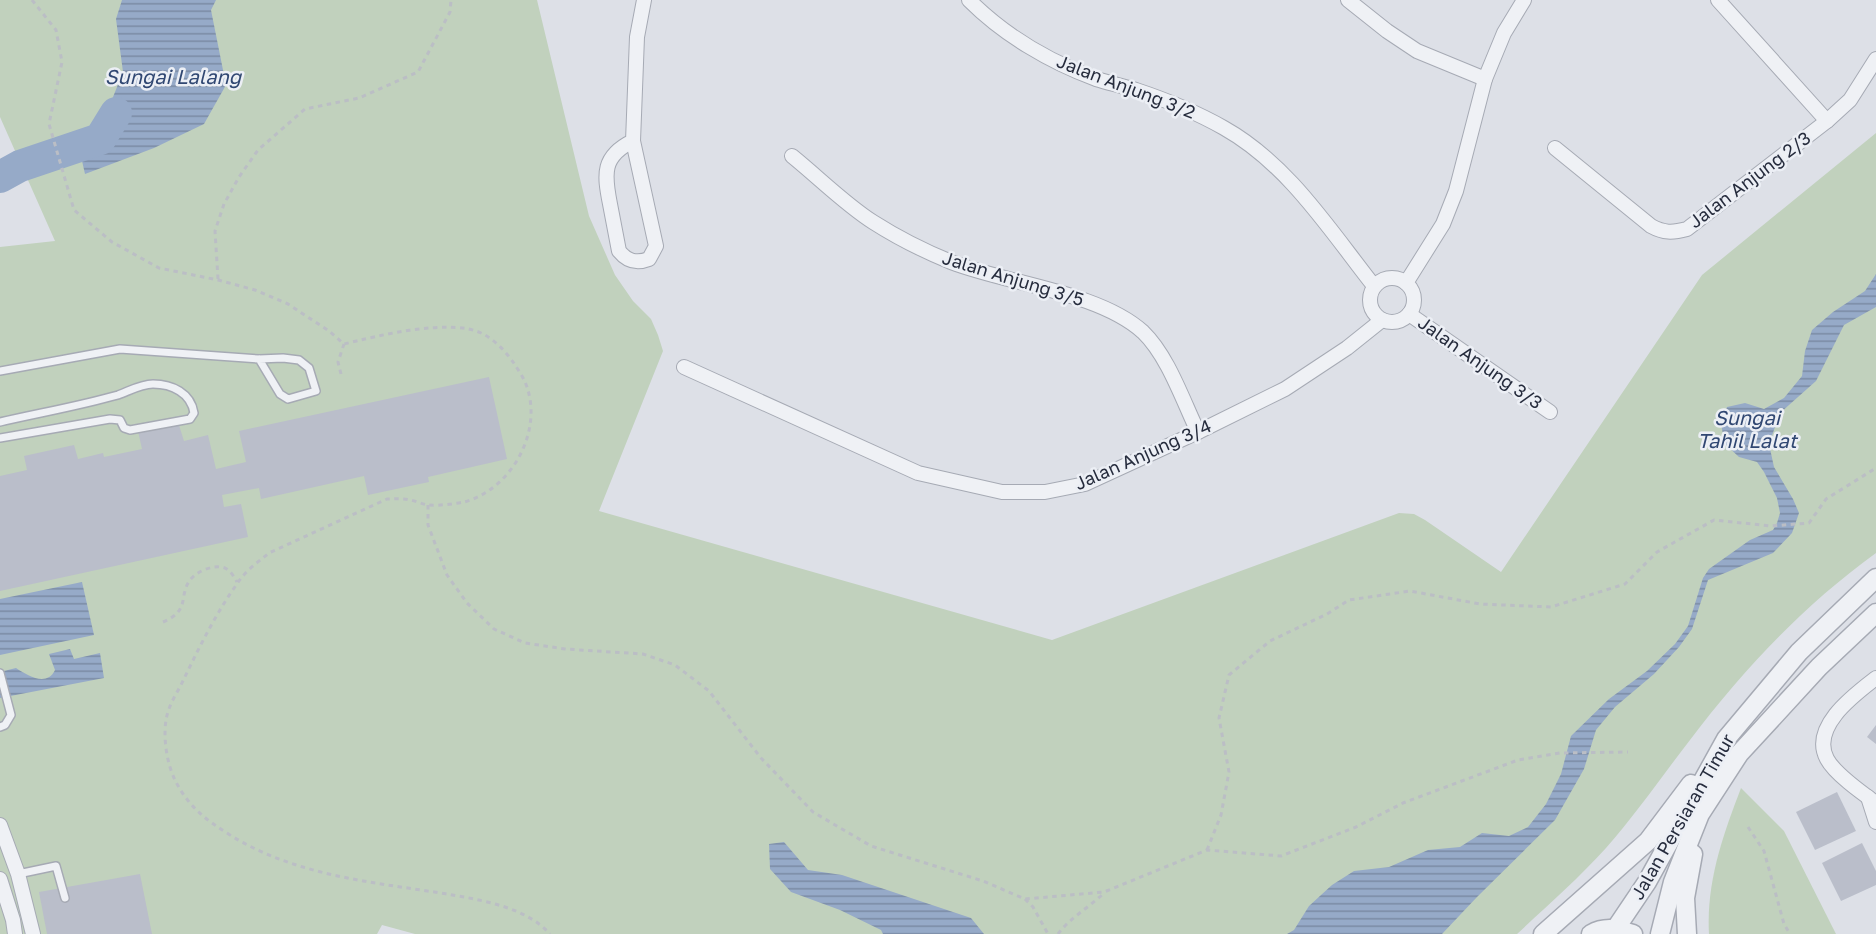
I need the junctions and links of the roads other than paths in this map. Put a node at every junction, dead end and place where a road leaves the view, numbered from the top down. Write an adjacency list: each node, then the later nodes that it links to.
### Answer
1 (644, 0): 9 (street)
2 (969, 0): 13 (street, Jalan Anjung 3/2)
3 (1348, 0): 7 (street)
4 (1524, 0): 7 (street)
5 (1718, 0): 8 (street)
6 (1876, 59): 8 (street, Jalan Anjung 2/3)
7 (1485, 79): 12 (street)
8 (1827, 121): 10 (street, Jalan Anjung 2/3)
9 (633, 141): 9 (street)
10 (1555, 148)
11 (792, 156): 21 (street, Jalan Anjung 3/5)
12 (1406, 283): 13 (street); 14 (street)
13 (1374, 286): 15 (street)
14 (1410, 314): 15 (street); 19 (street, Jalan Anjung 3/3)
15 (1382, 320): 21 (street, Jalan Anjung 3/4)
16 (259, 359): 16 (lane); 18 (lane)
17 (684, 367): 21 (street, Jalan Anjung 3/4)
18 (0, 371)
19 (1550, 412)
20 (0, 423): 22 (lane)
21 (1198, 432)
22 (0, 438)
23 (1876, 578): 28 (street, Jalan Persiaran Timur)
24 (1876, 613): 30 (street, Jalan Persiaran Timur)
25 (0, 673): 27 (lane)
26 (1876, 678): 29 (street)
27 (0, 727)
28 (1726, 739): 36 (street, Jalan Persiaran Timur); 39 (street)
29 (1872, 800): 31 (street)
30 (1700, 814): 41 (street, Jalan Persiaran Timur); 42 (street)
31 (1876, 822)
32 (0, 825): 33 (street)
33 (18, 874): 35 (lane); 38 (street)
34 (0, 879): 37 (street)
35 (65, 898)
36 (1624, 931): 40 (street)
37 (15, 934)
38 (33, 934)
39 (1543, 934)
40 (1591, 934)
41 (1660, 934)
42 (1687, 934)

